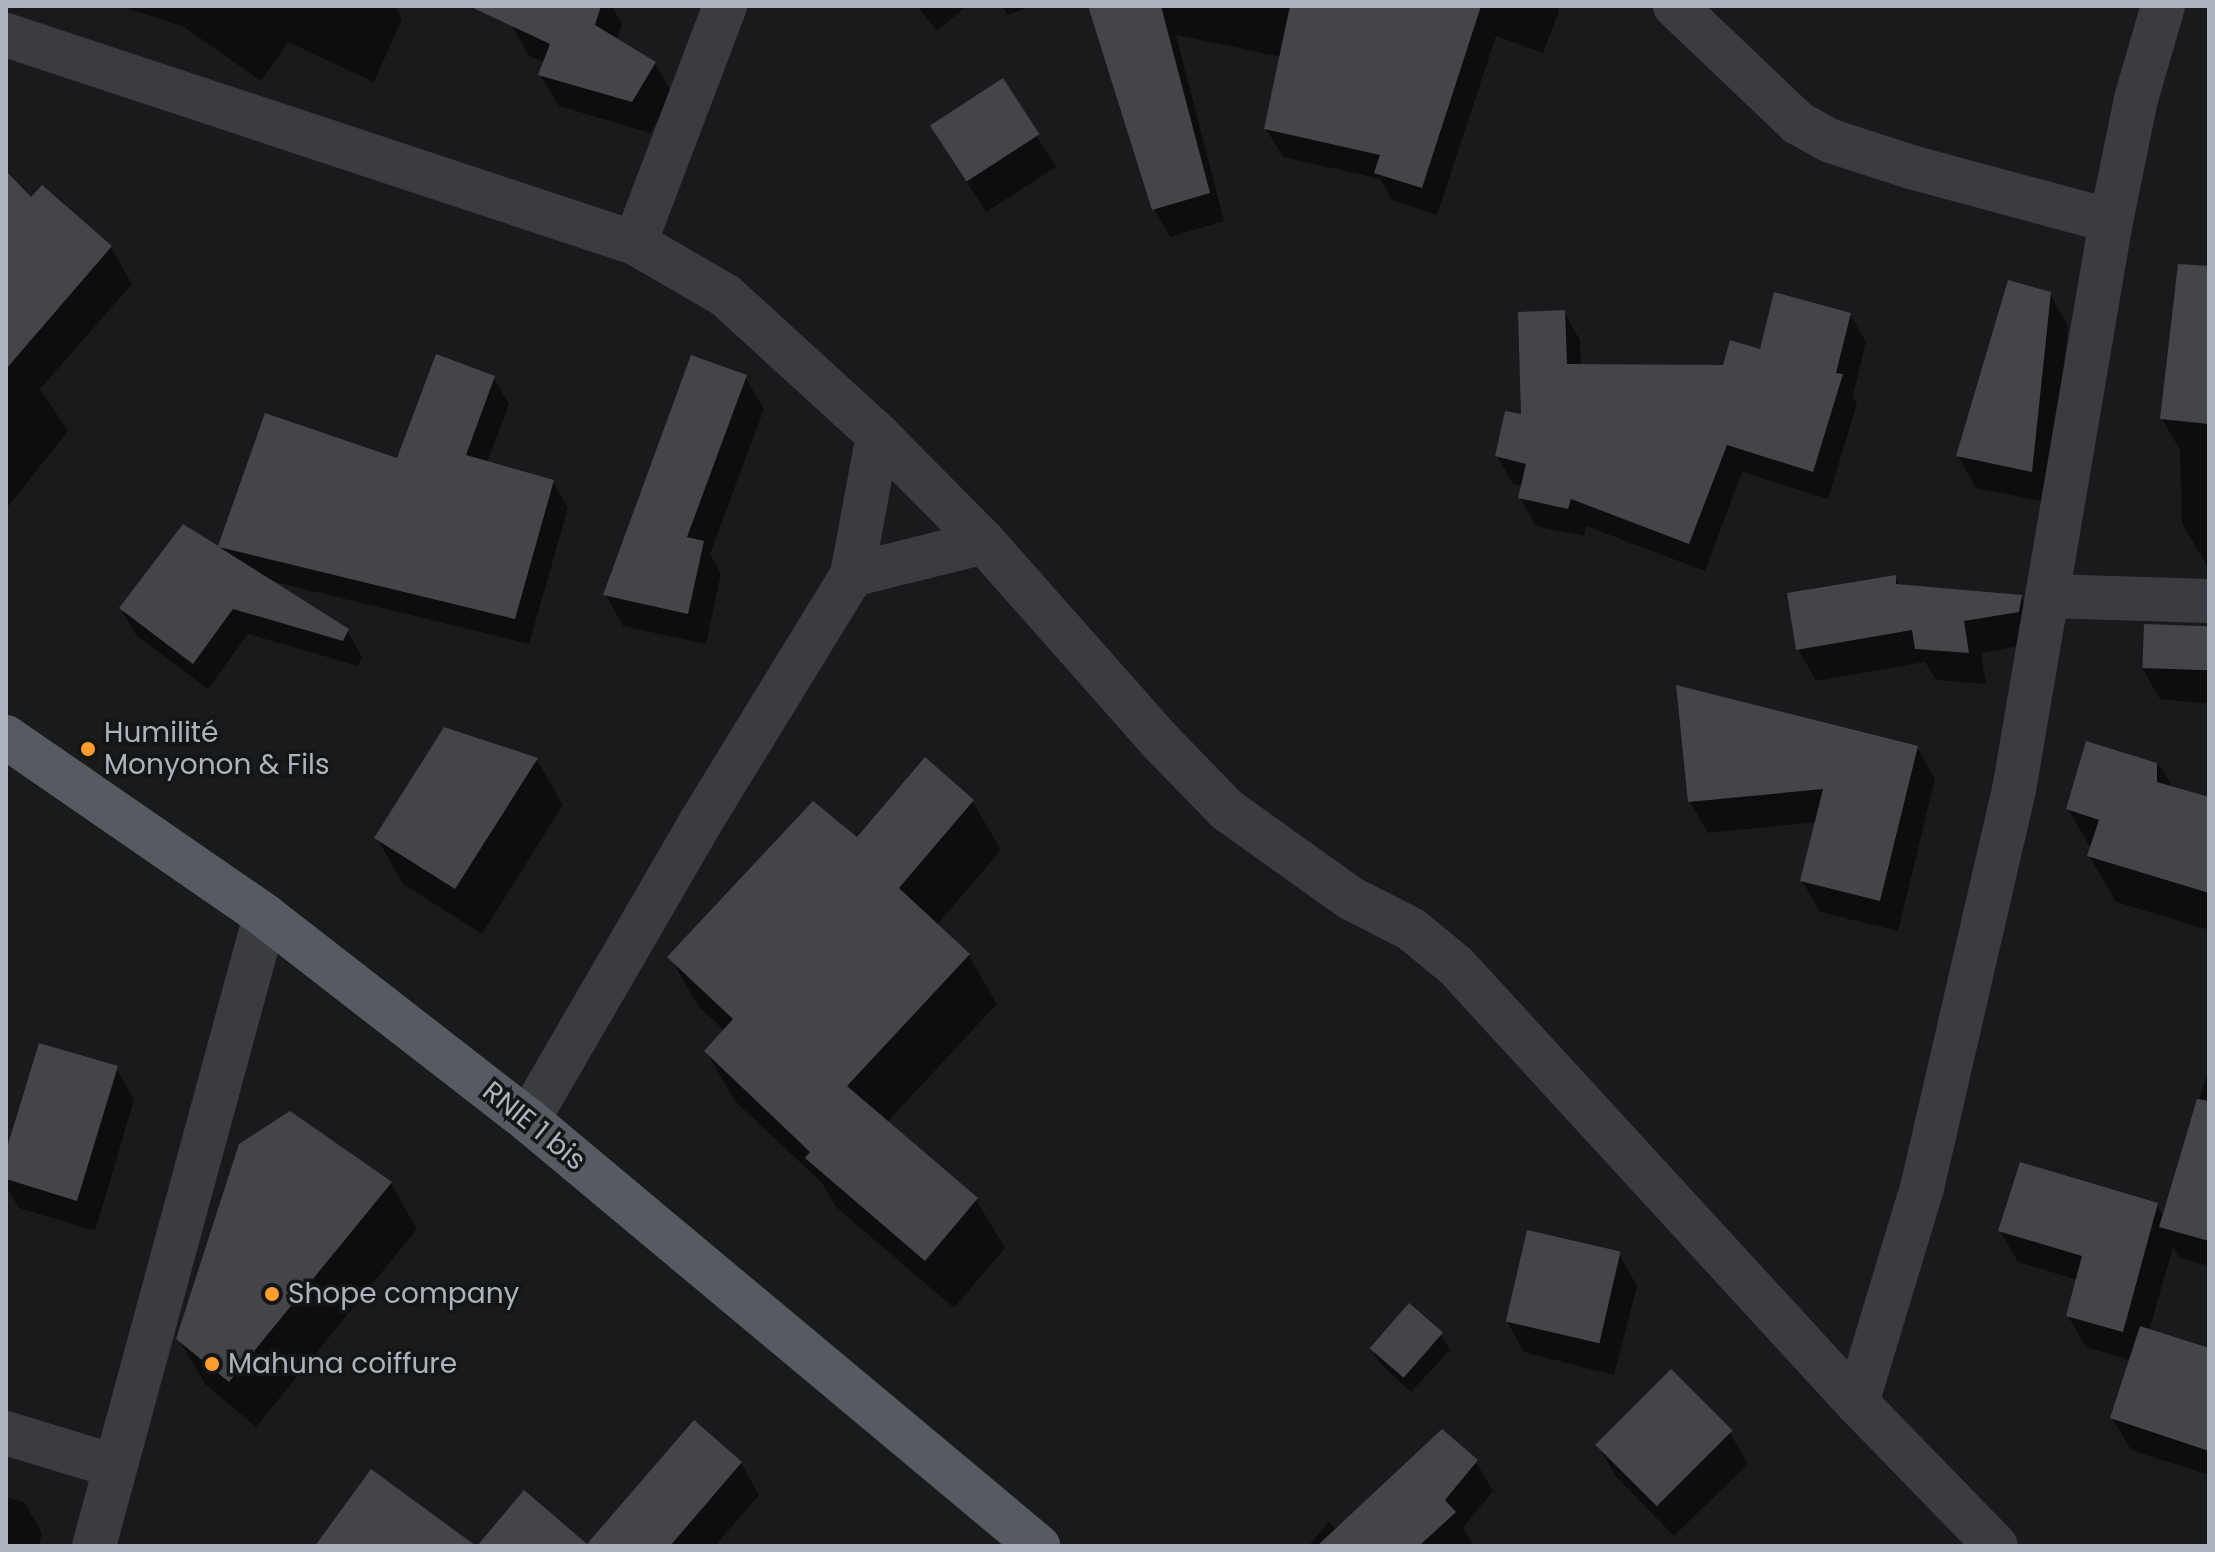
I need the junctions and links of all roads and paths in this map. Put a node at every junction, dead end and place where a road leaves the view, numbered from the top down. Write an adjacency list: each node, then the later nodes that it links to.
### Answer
1 (725, 6): 6 (street)
2 (1675, 6): 5 (street)
3 (2163, 6): 5 (street)
4 (6, 35): 6 (street)
5 (2111, 221): 10 (street)
6 (635, 243): 7 (street)
7 (878, 435): 8 (street); 9 (street)
8 (984, 542): 9 (street); 15 (street)
9 (852, 575): 14 (street)
10 (2048, 596): 11 (street); 15 (street)
11 (2209, 601)
12 (6, 737): 13 (main road, RNIE 1 bis)
13 (265, 916): 14 (main road, RNIE 1 bis); 17 (street)
14 (528, 1120): 19 (main road, RNIE 1 bis)
15 (1857, 1403): 20 (street)
16 (6, 1433): 17 (street)
17 (114, 1466): 18 (street)
18 (94, 1546)
19 (1038, 1546)
20 (1996, 1546)

